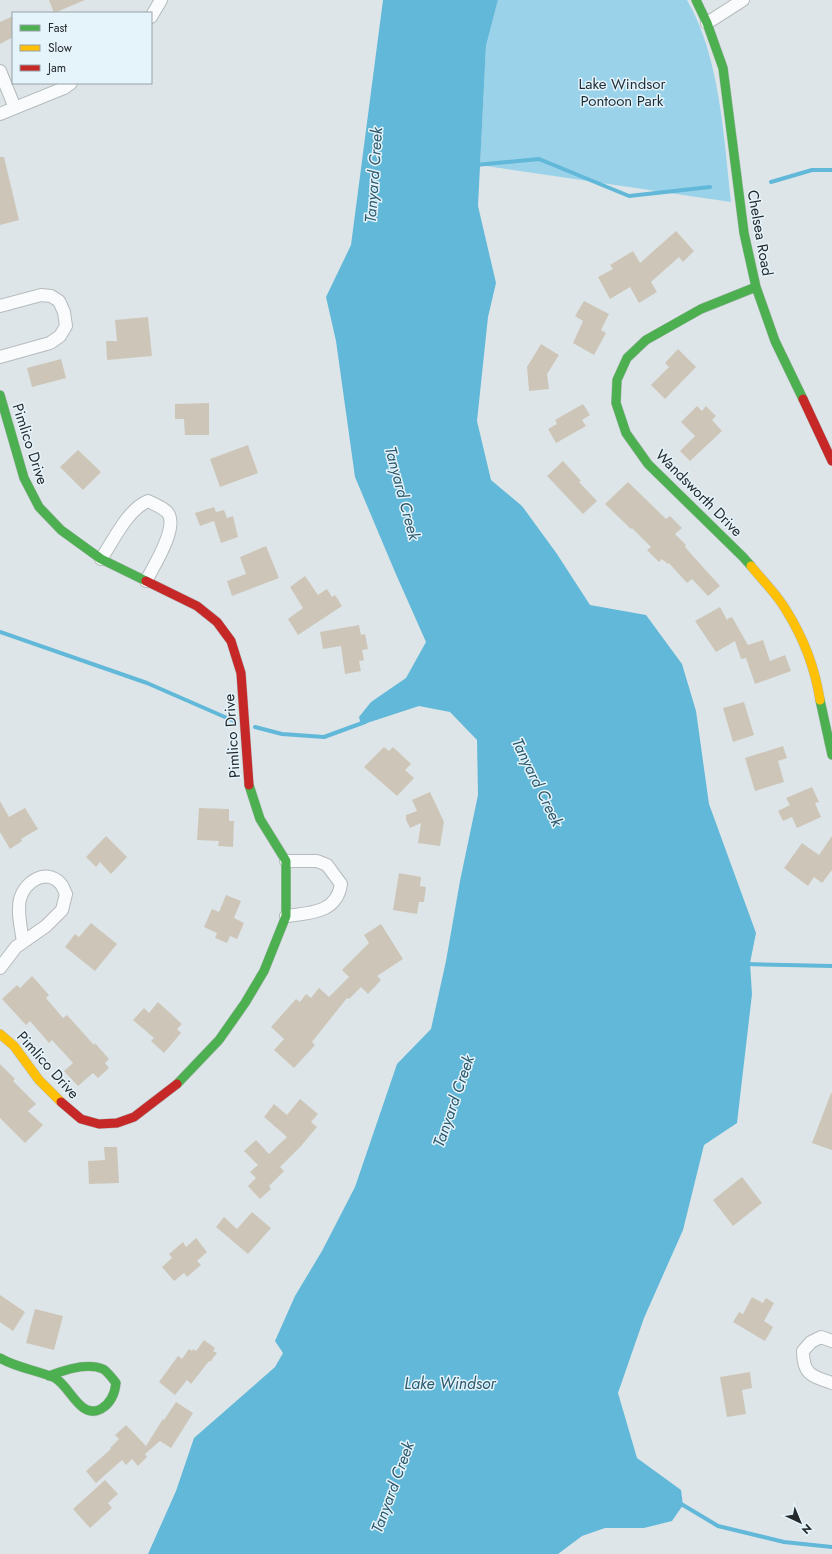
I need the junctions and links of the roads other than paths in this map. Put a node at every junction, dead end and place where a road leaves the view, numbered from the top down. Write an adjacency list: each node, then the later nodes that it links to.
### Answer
1 (161, 0): 4 (street)
2 (696, 0): 5 (street, Chelsea Road)
3 (743, 0): 5 (street)
4 (152, 15)
5 (707, 22): 10 (street, Chelsea Road)
6 (0, 71): 8 (street)
7 (70, 84): 8 (street)
8 (15, 108): 9 (street)
9 (0, 114)
10 (756, 287): 14 (street, Chelsea Road); 17 (street, Wandsworth Drive)
11 (0, 306): 12 (street)
12 (0, 357)
13 (0, 395): 15 (street, Pimlico Drive)
14 (832, 461)
15 (101, 559): 16 (street, Pimlico Drive); 16 (street)
16 (146, 581): 18 (street, Pimlico Drive)
17 (832, 755)
18 (286, 862): 19 (street, Pimlico Drive); 19 (street)
19 (286, 916): 22 (street, Pimlico Drive)
20 (23, 942): 20 (street); 21 (street)
21 (0, 968)
22 (0, 1034)
23 (832, 1341): 26 (street)
24 (0, 1358): 25 (street)
25 (49, 1376): 25 (street)
26 (832, 1383)

